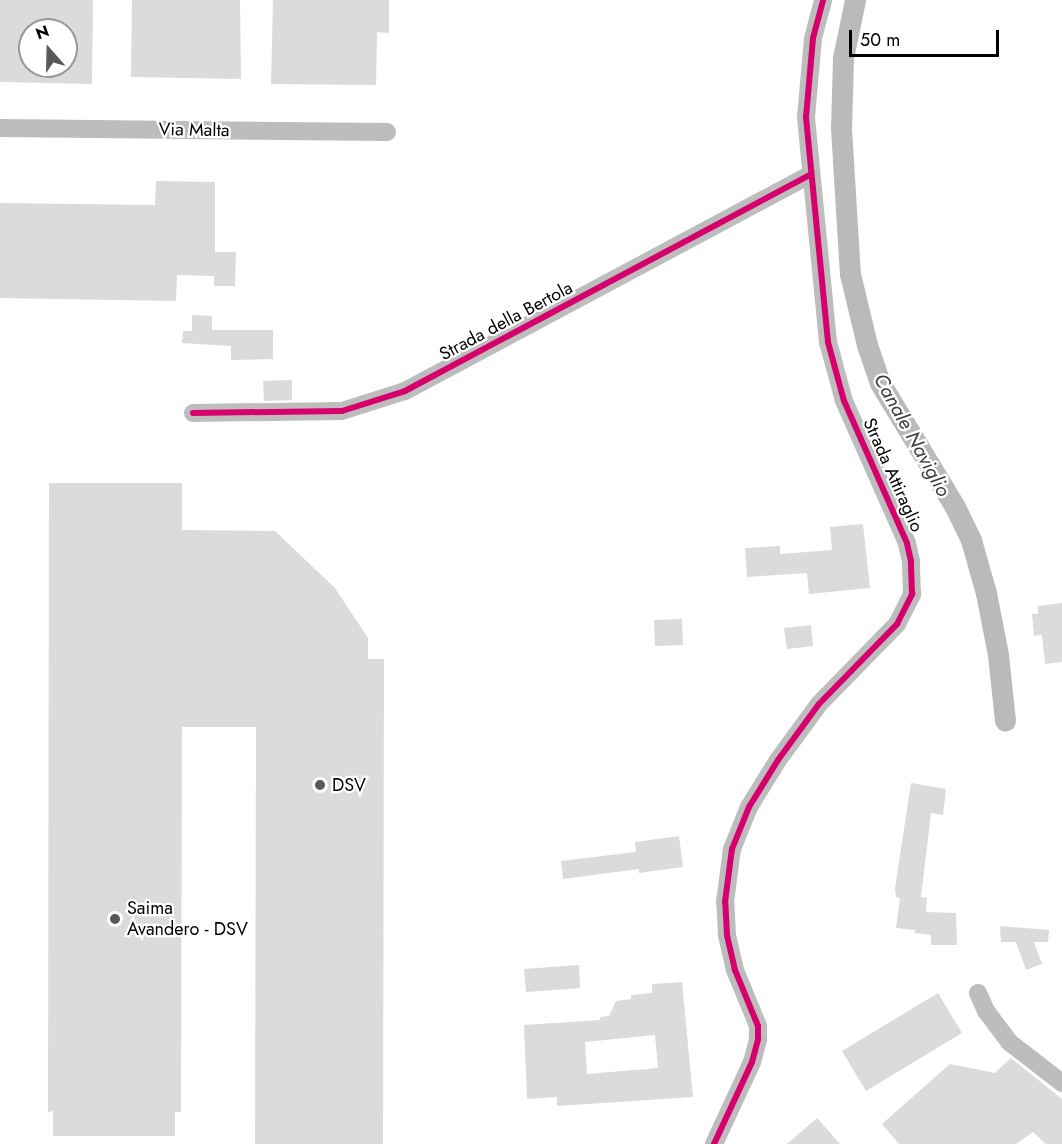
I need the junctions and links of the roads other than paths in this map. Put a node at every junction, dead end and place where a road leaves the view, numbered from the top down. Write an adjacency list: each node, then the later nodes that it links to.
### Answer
1 (822, 0): 4 (street, Strada Attiraglio)
2 (0, 128): 3 (street, Via Malta)
3 (387, 132)
4 (810, 175): 5 (street, Strada della Bertola); 8 (street, Strada Attiraglio)
5 (193, 413)
6 (978, 993): 7 (street)
7 (1062, 1083)
8 (714, 1144)

